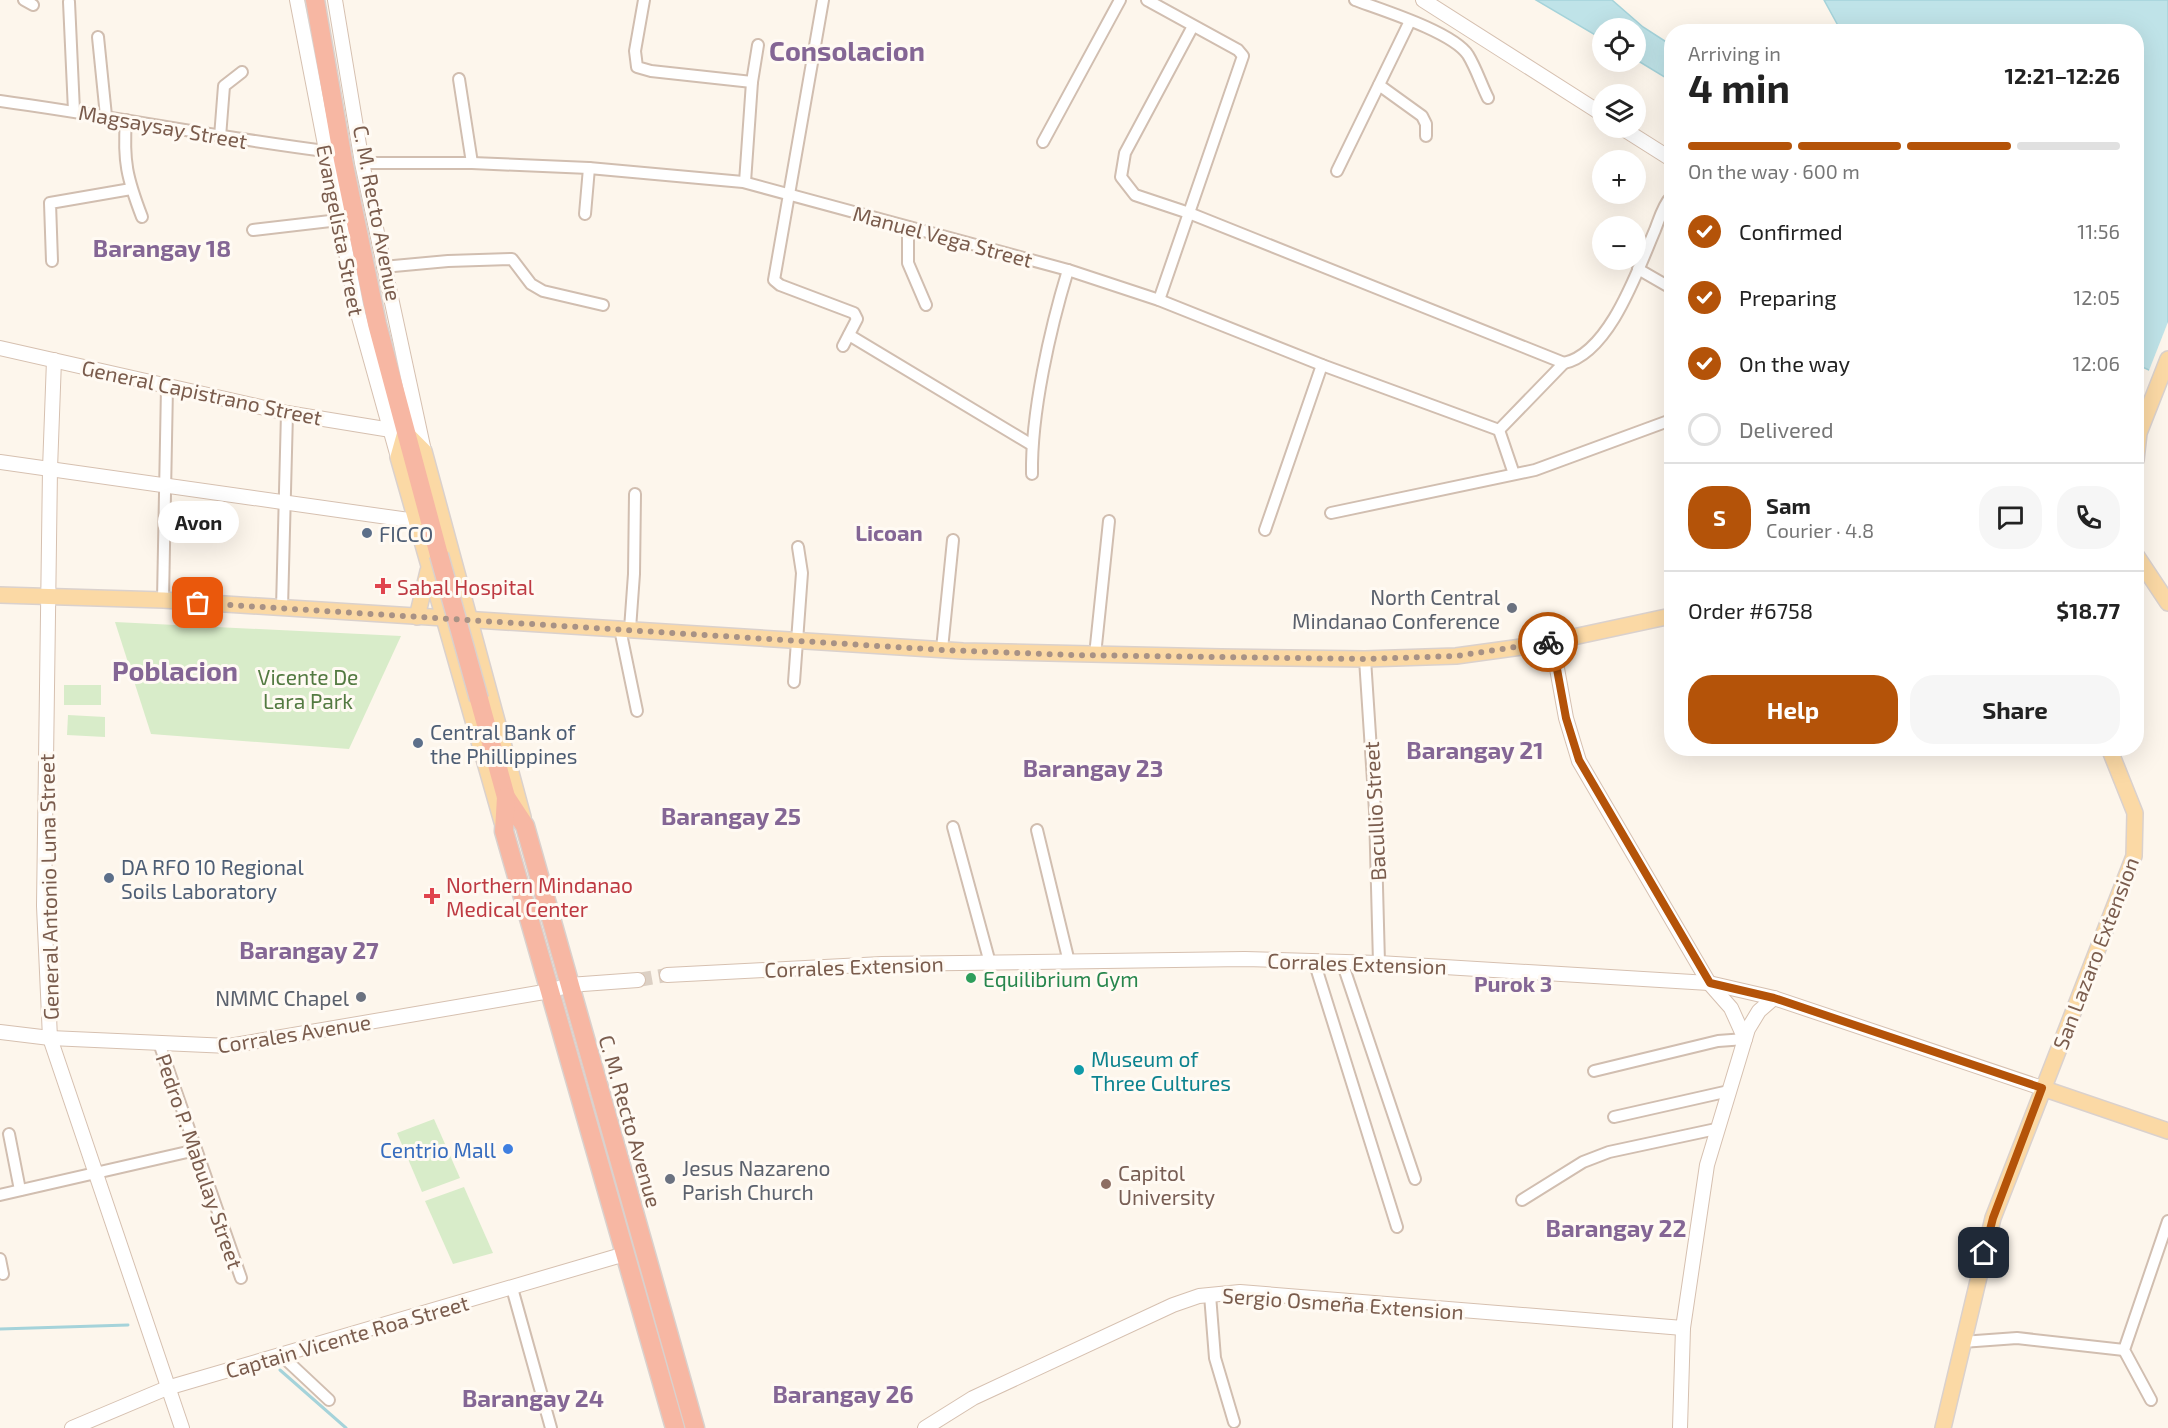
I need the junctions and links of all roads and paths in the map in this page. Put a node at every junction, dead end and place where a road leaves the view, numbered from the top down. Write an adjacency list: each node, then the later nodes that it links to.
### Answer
1 (297, 0): 29 (street, Evangelista Street)
2 (315, 0): 67 (highway, C. M. Recto Avenue)
3 (335, 0): 31 (street)
4 (644, 0): 17 (street)
5 (823, 0): 37 (street)
6 (1120, 0): 28 (street)
7 (1147, 0): 12 (street)
8 (1355, 0): 11 (street)
9 (1423, 0): 21 (street)
10 (69, 2): 22 (street)
11 (1410, 21): 18 (street); 19 (street)
12 (1193, 26): 39 (street); 39 (street)
13 (98, 37): 23 (street)
14 (758, 45): 17 (street)
15 (242, 72): 26 (street)
16 (459, 79): 32 (street)
17 (752, 82): 35 (street)
18 (1379, 85): 25 (street); 34 (street)
19 (1488, 98)
20 (0, 101): 22 (street, Magsaysay Street)
21 (1592, 108)
22 (74, 111): 23 (street, Magsaysay Street)
23 (106, 116): 24 (street, Magsaysay Street)
24 (126, 120): 26 (street, Magsaysay Street); 36 (street)
25 (1426, 136)
26 (220, 137): 29 (street, Magsaysay Street)
27 (1638, 138): 30 (street)
28 (1043, 142)
29 (325, 151): 42 (street, Evangelista Street)
30 (1664, 155)
31 (362, 163): 32 (street, Manuel Vega Street); 47 (street)
32 (472, 163): 33 (street, Manuel Vega Street)
33 (589, 168): 35 (street, Manuel Vega Street); 40 (street)
34 (1337, 171)
35 (745, 182): 37 (street, Manuel Vega Street)
36 (131, 189): 41 (street); 46 (street)
37 (789, 192): 43 (street, Manuel Vega Street); 55 (street)
38 (1664, 212): 45 (street)
39 (1190, 213): 52 (street); 60 (street)
40 (585, 214)
41 (142, 217)
42 (339, 220): 44 (street); 67 (street, Evangelista Street)
43 (908, 227): 48 (street, Manuel Vega Street); 54 (street)
44 (253, 230)
45 (1646, 252)
46 (52, 261)
47 (383, 267): 53 (street); 69 (street)
48 (1068, 270): 52 (street, Manuel Vega Street); 68 (street)
49 (1638, 270): 60 (street)
50 (1640, 270): 51 (street)
51 (1664, 284)
52 (1159, 300): 61 (street, Manuel Vega Street)
53 (603, 305)
54 (926, 305)
55 (849, 335): 56 (street); 68 (street)
56 (843, 346)
57 (0, 348): 59 (street, General Capistrano Street)
58 (2168, 359): 64 (main road)
59 (54, 360): 62 (street, General Capistrano Street); 71 (street, General Antonio Luna Street)
60 (1564, 363): 66 (street)
61 (1322, 365): 66 (street, Manuel Vega Street); 80 (street)
62 (167, 387): 63 (street, General Capistrano Street); 74 (street)
63 (287, 413): 67 (street, General Capistrano Street); 76 (street)
64 (2144, 419)
65 (1664, 422): 73 (street)
66 (1499, 430): 73 (street)
67 (397, 431): 69 (main road, C. M. Recto Avenue); 78 (main road, C. M. Recto Avenue); 83 (highway, C. M. Recto Avenue)
68 (1032, 445): 72 (street)
69 (424, 451): 93 (main road, C. M. Recto Avenue)
70 (0, 462): 71 (street)
71 (50, 470): 74 (street); 86 (street, General Antonio Luna Street)
72 (1032, 474)
73 (1514, 474): 77 (street)
74 (165, 486): 76 (street); 87 (street)
75 (635, 494): 94 (street)
76 (285, 502): 78 (street); 89 (street)
77 (1331, 513)
78 (416, 520): 83 (main road, C. M. Recto Avenue)
79 (1109, 521): 98 (street)
80 (1265, 530)
81 (953, 540): 97 (street)
82 (798, 547): 95 (street)
83 (434, 560): 90 (main road); 92 (main road, C. M. Recto Avenue); 103 (highway, C. M. Recto Avenue, bridge)
84 (2144, 567): 88 (main road)
85 (0, 595): 86 (main road)
86 (48, 597): 87 (main road); 120 (street, General Antonio Luna Street)
87 (163, 600): 89 (main road)
88 (2168, 603)
89 (282, 608): 90 (main road)
90 (417, 618): 92 (main road)
91 (1664, 618): 96 (main road)
92 (444, 619): 93 (main road); 106 (main road, C. M. Recto Avenue)
93 (470, 621): 94 (main road); 104 (main road, C. M. Recto Avenue)
94 (625, 629): 95 (main road); 101 (street)
95 (796, 640): 97 (main road); 100 (street)
96 (1552, 642): 99 (main road); 115 (street)
97 (942, 650): 98 (main road)
98 (1095, 655): 99 (main road)
99 (1365, 659): 112 (street, Bacullio Street)
100 (794, 682)
101 (637, 711)
102 (2112, 756): 124 (main road, San Lazaro Extension)
103 (506, 797): 104 (highway, C. M. Recto Avenue); 106 (highway, C. M. Recto Avenue)
104 (525, 826): 116 (highway, C. M. Recto Avenue)
105 (953, 827): 111 (street)
106 (504, 831): 117 (highway, C. M. Recto Avenue)
107 (1037, 831): 109 (street)
108 (1314, 961): 109 (street, Corrales Extension); 110 (street, Corrales Extension); 137 (street)
109 (1069, 962): 111 (street, Corrales Extension)
110 (1342, 962): 112 (street, Corrales Extension); 132 (street)
111 (990, 963): 113 (street, Corrales Extension)
112 (1379, 963): 115 (street, Corrales Extension)
113 (667, 975)
114 (638, 980): 116 (street)
115 (1710, 983): 118 (street, Corrales Extension); 121 (street)
116 (569, 986): 117 (street, Corrales Avenue); 157 (highway, C. M. Recto Avenue)
117 (550, 991): 122 (street, Corrales Avenue); 138 (highway, C. M. Recto Avenue)
118 (1774, 998): 121 (street); 124 (street, Corrales Extension)
119 (0, 1032): 120 (street, Corrales Avenue)
120 (50, 1038): 122 (street, Corrales Avenue); 131 (street, General Antonio Luna Street)
121 (1745, 1039): 123 (street); 125 (street)
122 (159, 1043): 130 (street, Pedro P. Mabulay Street)
123 (1594, 1071)
124 (2042, 1088): 128 (main road, Corrales Extension); 145 (main road, San Lazaro Extension)
125 (1729, 1091): 126 (street); 127 (street)
126 (1614, 1117)
127 (1716, 1129): 135 (street); 144 (street)
128 (2168, 1131)
129 (9, 1134): 133 (street)
130 (196, 1150): 131 (street); 141 (street, Pedro P. Mabulay Street)
131 (96, 1173): 133 (street); 148 (street, General Antonio Luna Street)
132 (1414, 1179)
133 (20, 1190): 134 (street)
134 (0, 1195)
135 (1522, 1200)
136 (2168, 1221): 146 (street)
137 (1397, 1227)
138 (625, 1254): 142 (street, Captain Vicente Roa Street); 156 (highway, C. M. Recto Avenue)
139 (0, 1259): 140 (street)
140 (3, 1274)
141 (241, 1278)
142 (512, 1288): 147 (street, Captain Vicente Roa Street); 155 (street)
143 (1210, 1295): 144 (street, Sergio Osmeña Extension); 151 (street); 152 (street, Sergio Osmeña Extension)
144 (1683, 1328): 159 (street)
145 (1962, 1342): 146 (street); 160 (main road, San Lazaro Extension)
146 (2124, 1350): 150 (street)
147 (281, 1355): 148 (street, Captain Vicente Roa Street); 149 (street)
148 (167, 1388): 153 (street, Captain Vicente Roa Street); 154 (street, General Antonio Luna Street)
149 (329, 1400)
150 (2151, 1400)
151 (1234, 1422)
152 (940, 1423): 158 (street, Sergio Osmeña Extension)
153 (72, 1428)
154 (182, 1428)
155 (551, 1428)
156 (675, 1428)
157 (695, 1428)
158 (925, 1428)
159 (1680, 1428)
160 (1943, 1428)

